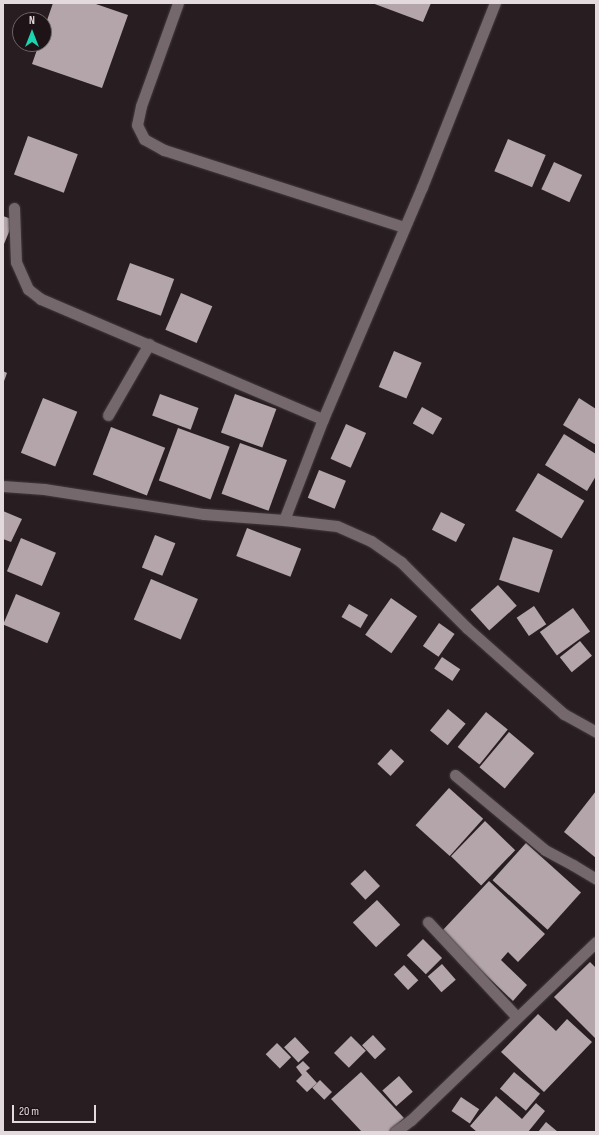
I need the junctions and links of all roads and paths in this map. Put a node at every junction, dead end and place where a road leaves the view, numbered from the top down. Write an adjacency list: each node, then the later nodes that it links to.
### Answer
1 (178, 3): 4 (street)
2 (495, 3): 4 (street)
3 (14, 208): 5 (street)
4 (404, 227): 7 (street)
5 (149, 344): 6 (street); 7 (street)
6 (108, 415)
7 (323, 419): 9 (street)
8 (3, 486): 9 (street)
9 (284, 520): 10 (street)
10 (596, 732)
11 (455, 775): 12 (street)
12 (596, 879)
13 (428, 922): 15 (street)
14 (596, 942): 15 (street)
15 (517, 1017): 16 (street)
16 (395, 1132)

